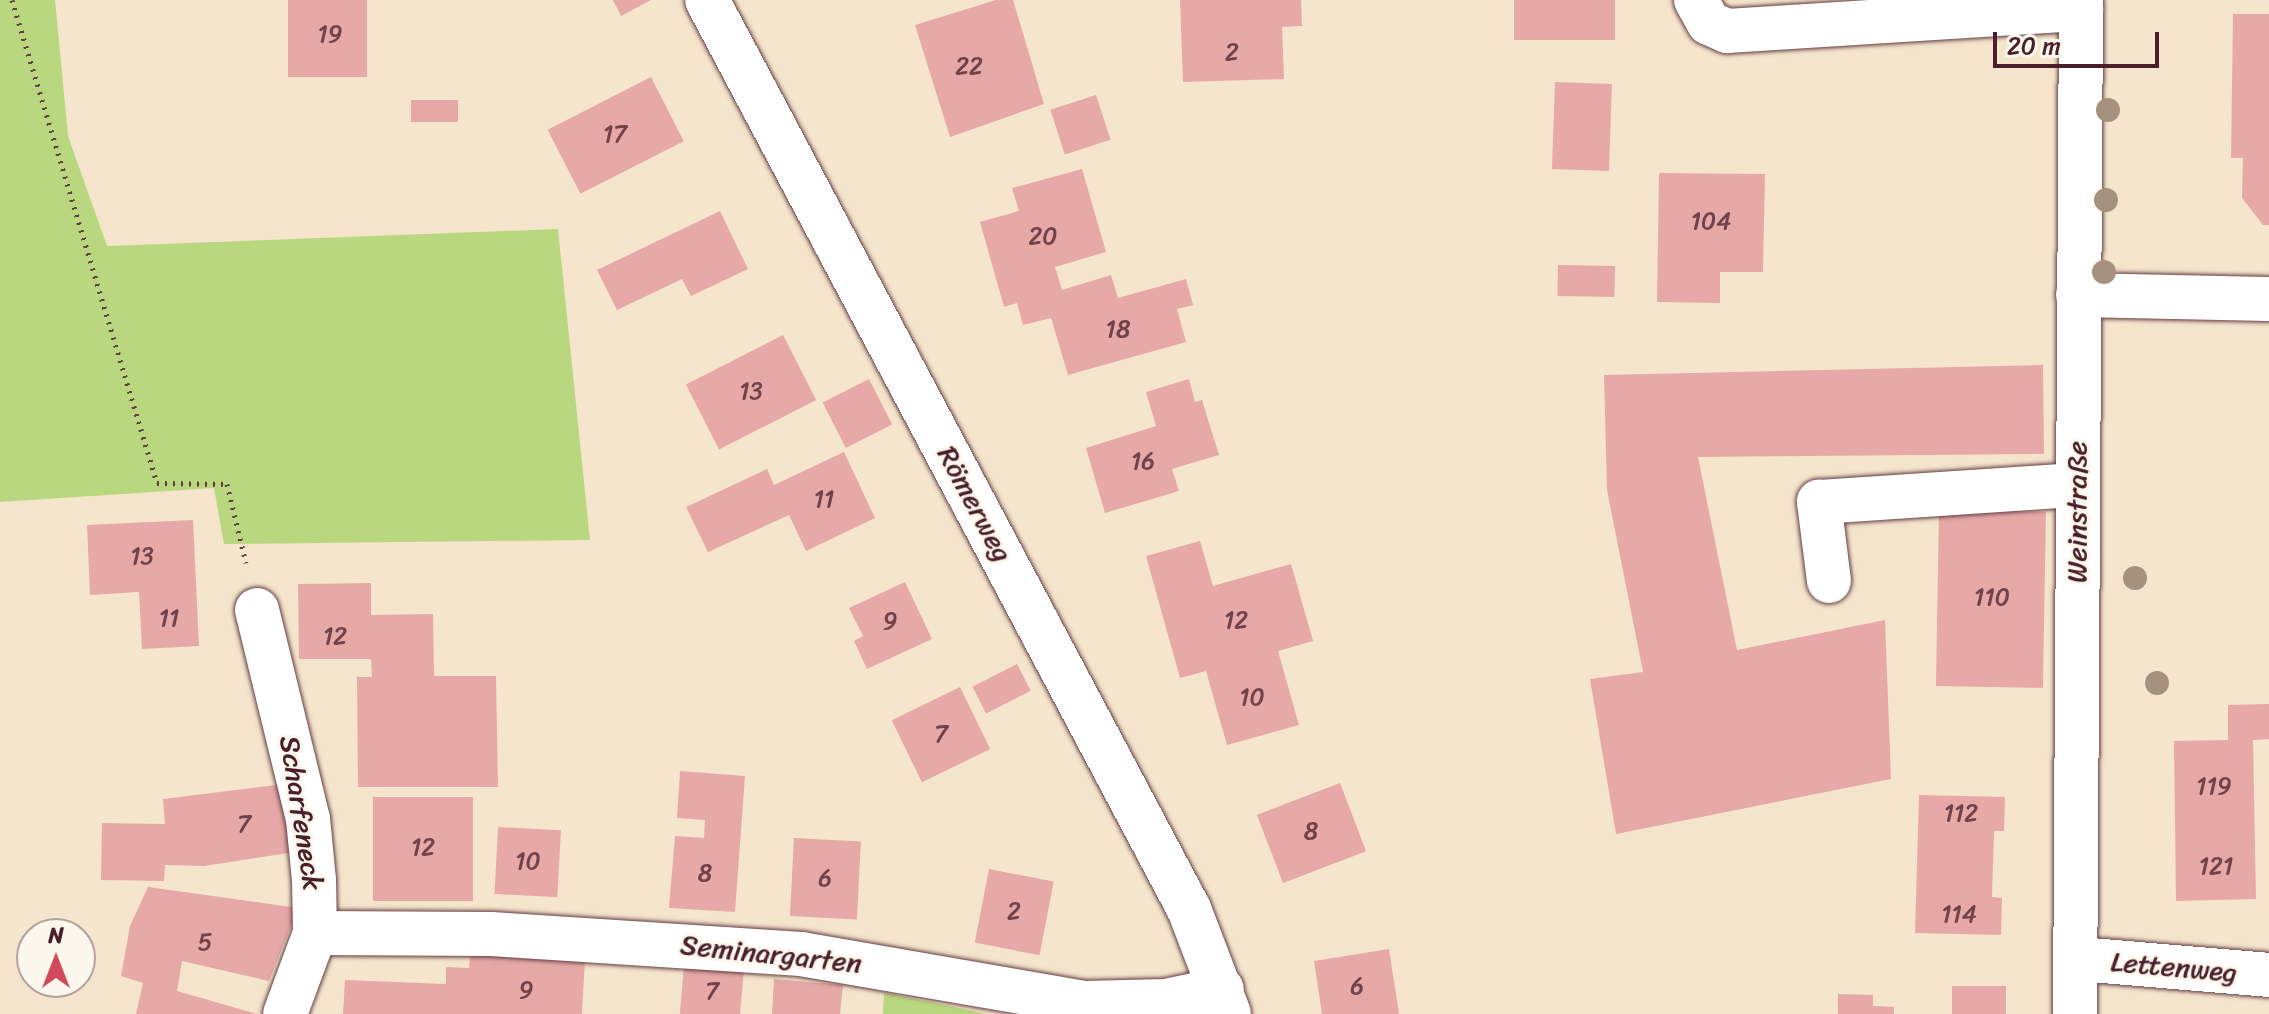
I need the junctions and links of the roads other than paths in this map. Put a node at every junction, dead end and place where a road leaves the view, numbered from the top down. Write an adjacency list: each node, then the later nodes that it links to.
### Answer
1 (707, 0): 12 (street, Römerweg)
2 (1696, 0): 3 (street, Weinstraße)
3 (2081, 5): 4 (street, Weinstraße)
4 (2078, 295): 5 (street); 6 (street, Weinstraße)
5 (2269, 299)
6 (2077, 485): 7 (street); 10 (street, Weinstraße)
7 (1829, 581)
8 (257, 610): 9 (street, Scharfeneck)
9 (315, 933): 12 (street, Seminargarten); 13 (street, Scharfeneck)
10 (2079, 959): 11 (street, Lettenweg); 14 (street, Weinstraße)
11 (2269, 975)
12 (1226, 1002)
13 (285, 1014)
14 (2075, 1014)

